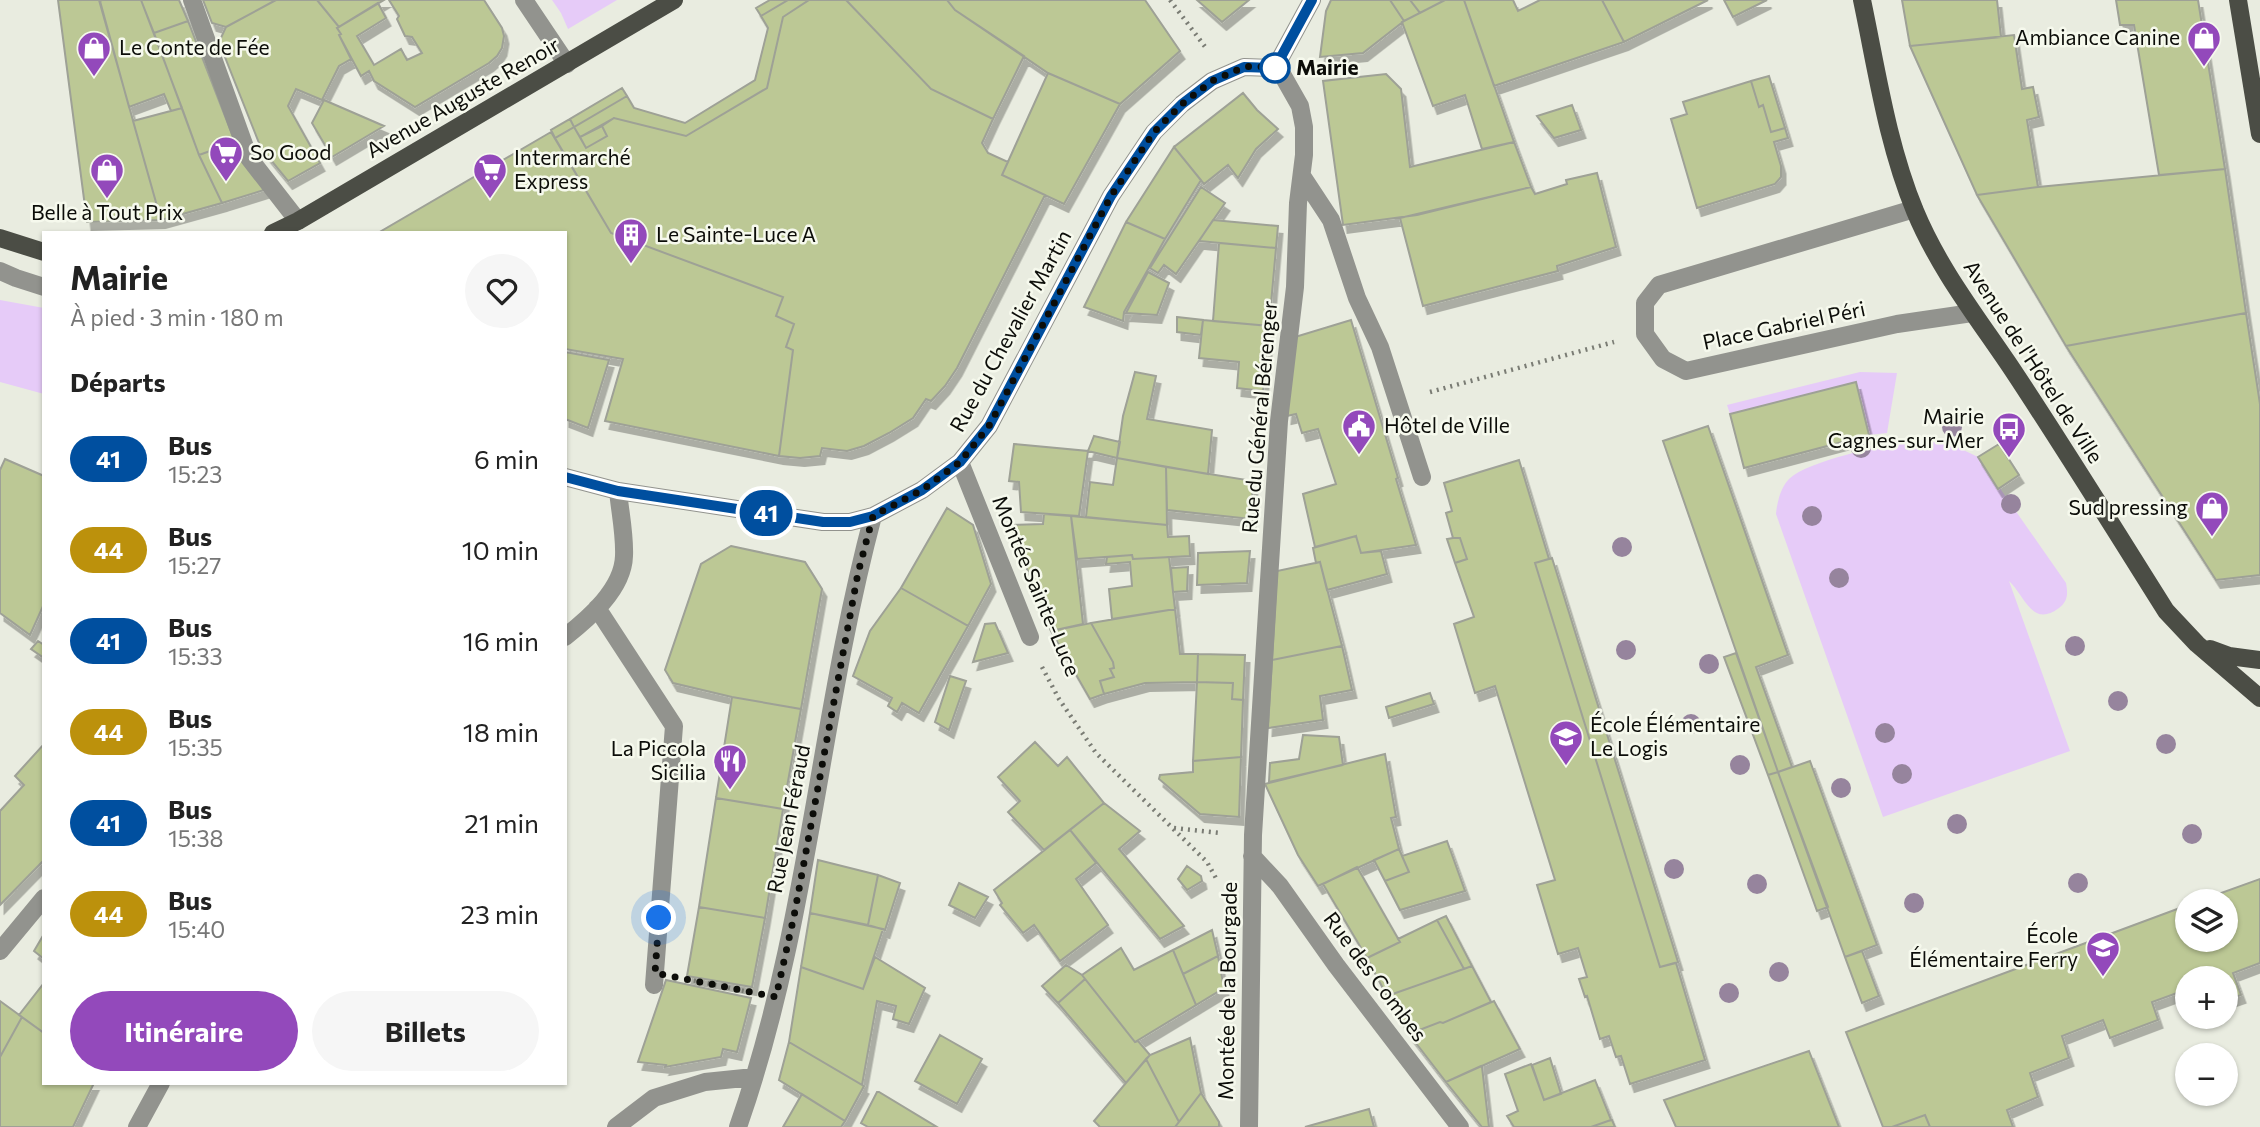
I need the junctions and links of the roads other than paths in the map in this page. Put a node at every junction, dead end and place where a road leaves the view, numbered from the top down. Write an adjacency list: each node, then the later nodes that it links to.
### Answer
1 (192, 0): 12 (street)
2 (674, 0): 7 (main road, Avenue Auguste Renoir)
3 (1312, 0): 8 (street)
4 (1862, 0): 11 (main road, Avenue de l'Hôtel de Ville)
5 (2238, 0): 9 (main road)
6 (524, 1): 7 (street)
7 (567, 64): 12 (main road, Avenue Auguste Renoir)
8 (1275, 68): 10 (street, Rue du Général Bérenger); 19 (street, Rue du Chevalier Martin)
9 (2260, 134)
10 (1302, 176): 20 (street); 30 (street, Rue du Général Bérenger)
11 (1914, 209): 18 (main road, Avenue de l'Hôtel de Ville); 18 (street, Place Gabriel Péri)
12 (298, 221): 13 (main road, Avenue Auguste Renoir)
13 (277, 231)
14 (0, 238): 15 (main road)
15 (42, 251)
16 (0, 271): 17 (street)
17 (42, 286)
18 (1972, 313): 27 (main road, Avenue de l'Hôtel de Ville)
19 (960, 462): 23 (street, Rue du Chevalier Martin); 26 (street, Montée Sainte-Luce)
20 (1422, 477)
21 (567, 478): 22 (street, Rue du Chevalier Martin)
22 (618, 491): 23 (street, Rue du Chevalier Martin); 24 (street)
23 (873, 516): 34 (street, Rue Jean Féraud)
24 (597, 607): 25 (street); 33 (street)
25 (567, 635)
26 (1030, 637)
27 (2197, 644): 28 (main road); 29 (main road, Avenue de l'Hôtel de Ville)
28 (2260, 660)
29 (2260, 698)
30 (1252, 856): 39 (street, Montée de la Bourgade); 40 (street, Rue des Combes)
31 (42, 900): 32 (street)
32 (0, 951)
33 (654, 979)
34 (754, 1077): 37 (street); 38 (street, Rue Jean Féraud)
35 (160, 1085): 36 (street)
36 (137, 1127)
37 (616, 1127)
38 (738, 1127)
39 (1249, 1127)
40 (1460, 1127)

